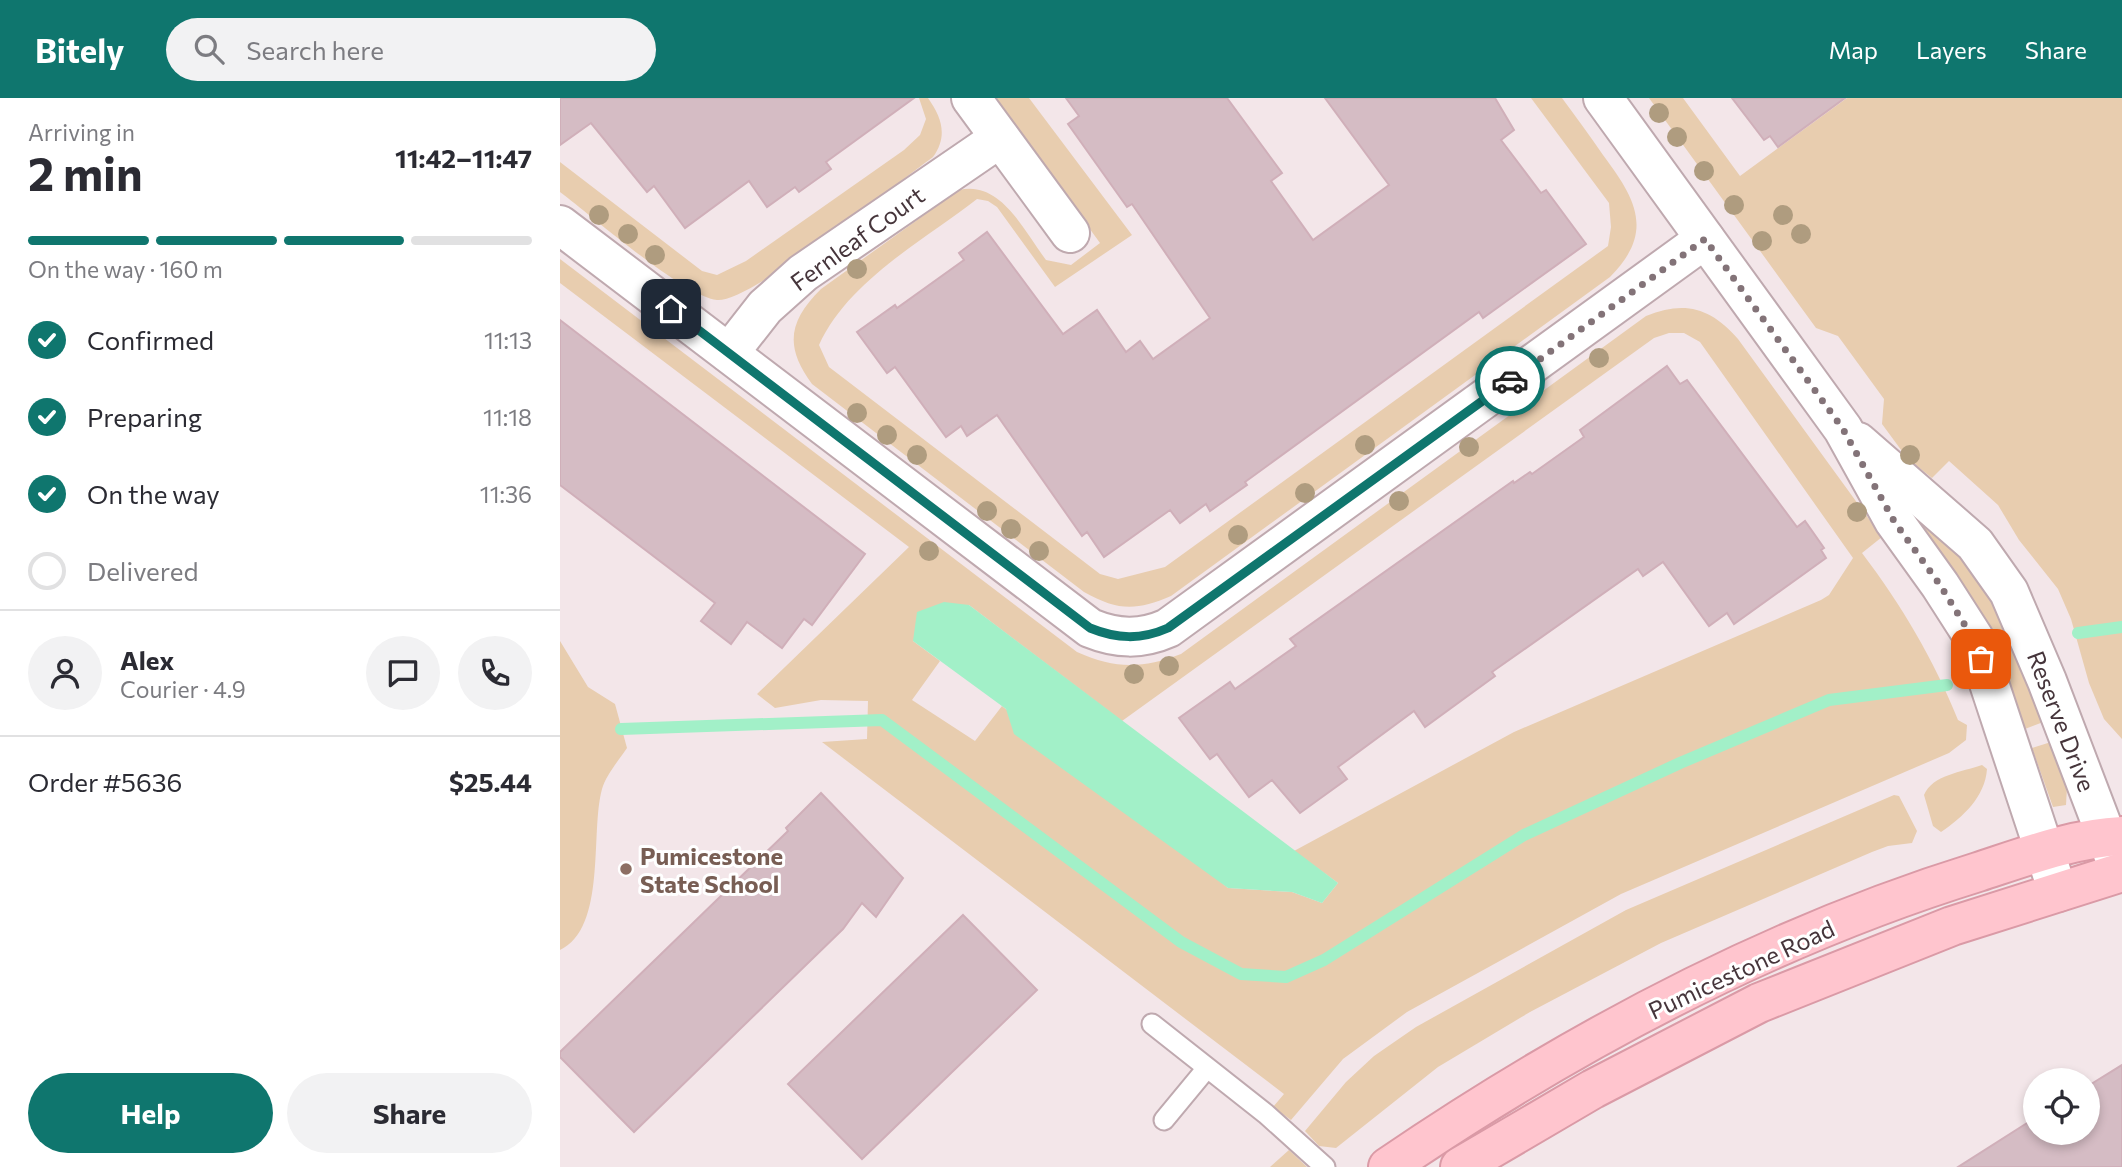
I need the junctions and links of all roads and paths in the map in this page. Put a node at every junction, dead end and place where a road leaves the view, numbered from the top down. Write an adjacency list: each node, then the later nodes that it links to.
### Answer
1 (971, 98): 3 (street)
2 (1603, 98): 6 (street, Reserve Drive)
3 (999, 138): 5 (street); 7 (street, Fernleaf Court)
4 (560, 225): 7 (street)
5 (1070, 233)
6 (1705, 239): 7 (street); 8 (street, Reserve Drive)
7 (729, 353)
8 (1843, 429): 9 (street, Reserve Drive); 10 (street, Reserve Drive)
9 (2114, 836): 10 (main road, Pumicestone Road); 11 (street, Reserve Drive)
10 (2045, 851): 12 (street, Reserve Drive); 17 (main road, Pumicestone Road)
11 (2121, 872): 12 (main road, Pumicestone Road)
12 (2058, 892): 18 (main road, Pumicestone Road)
13 (1152, 1024): 14 (lane)
14 (1208, 1068): 15 (lane); 16 (lane)
15 (1164, 1120)
16 (1325, 1167)
17 (1388, 1167)
18 (1460, 1167)

